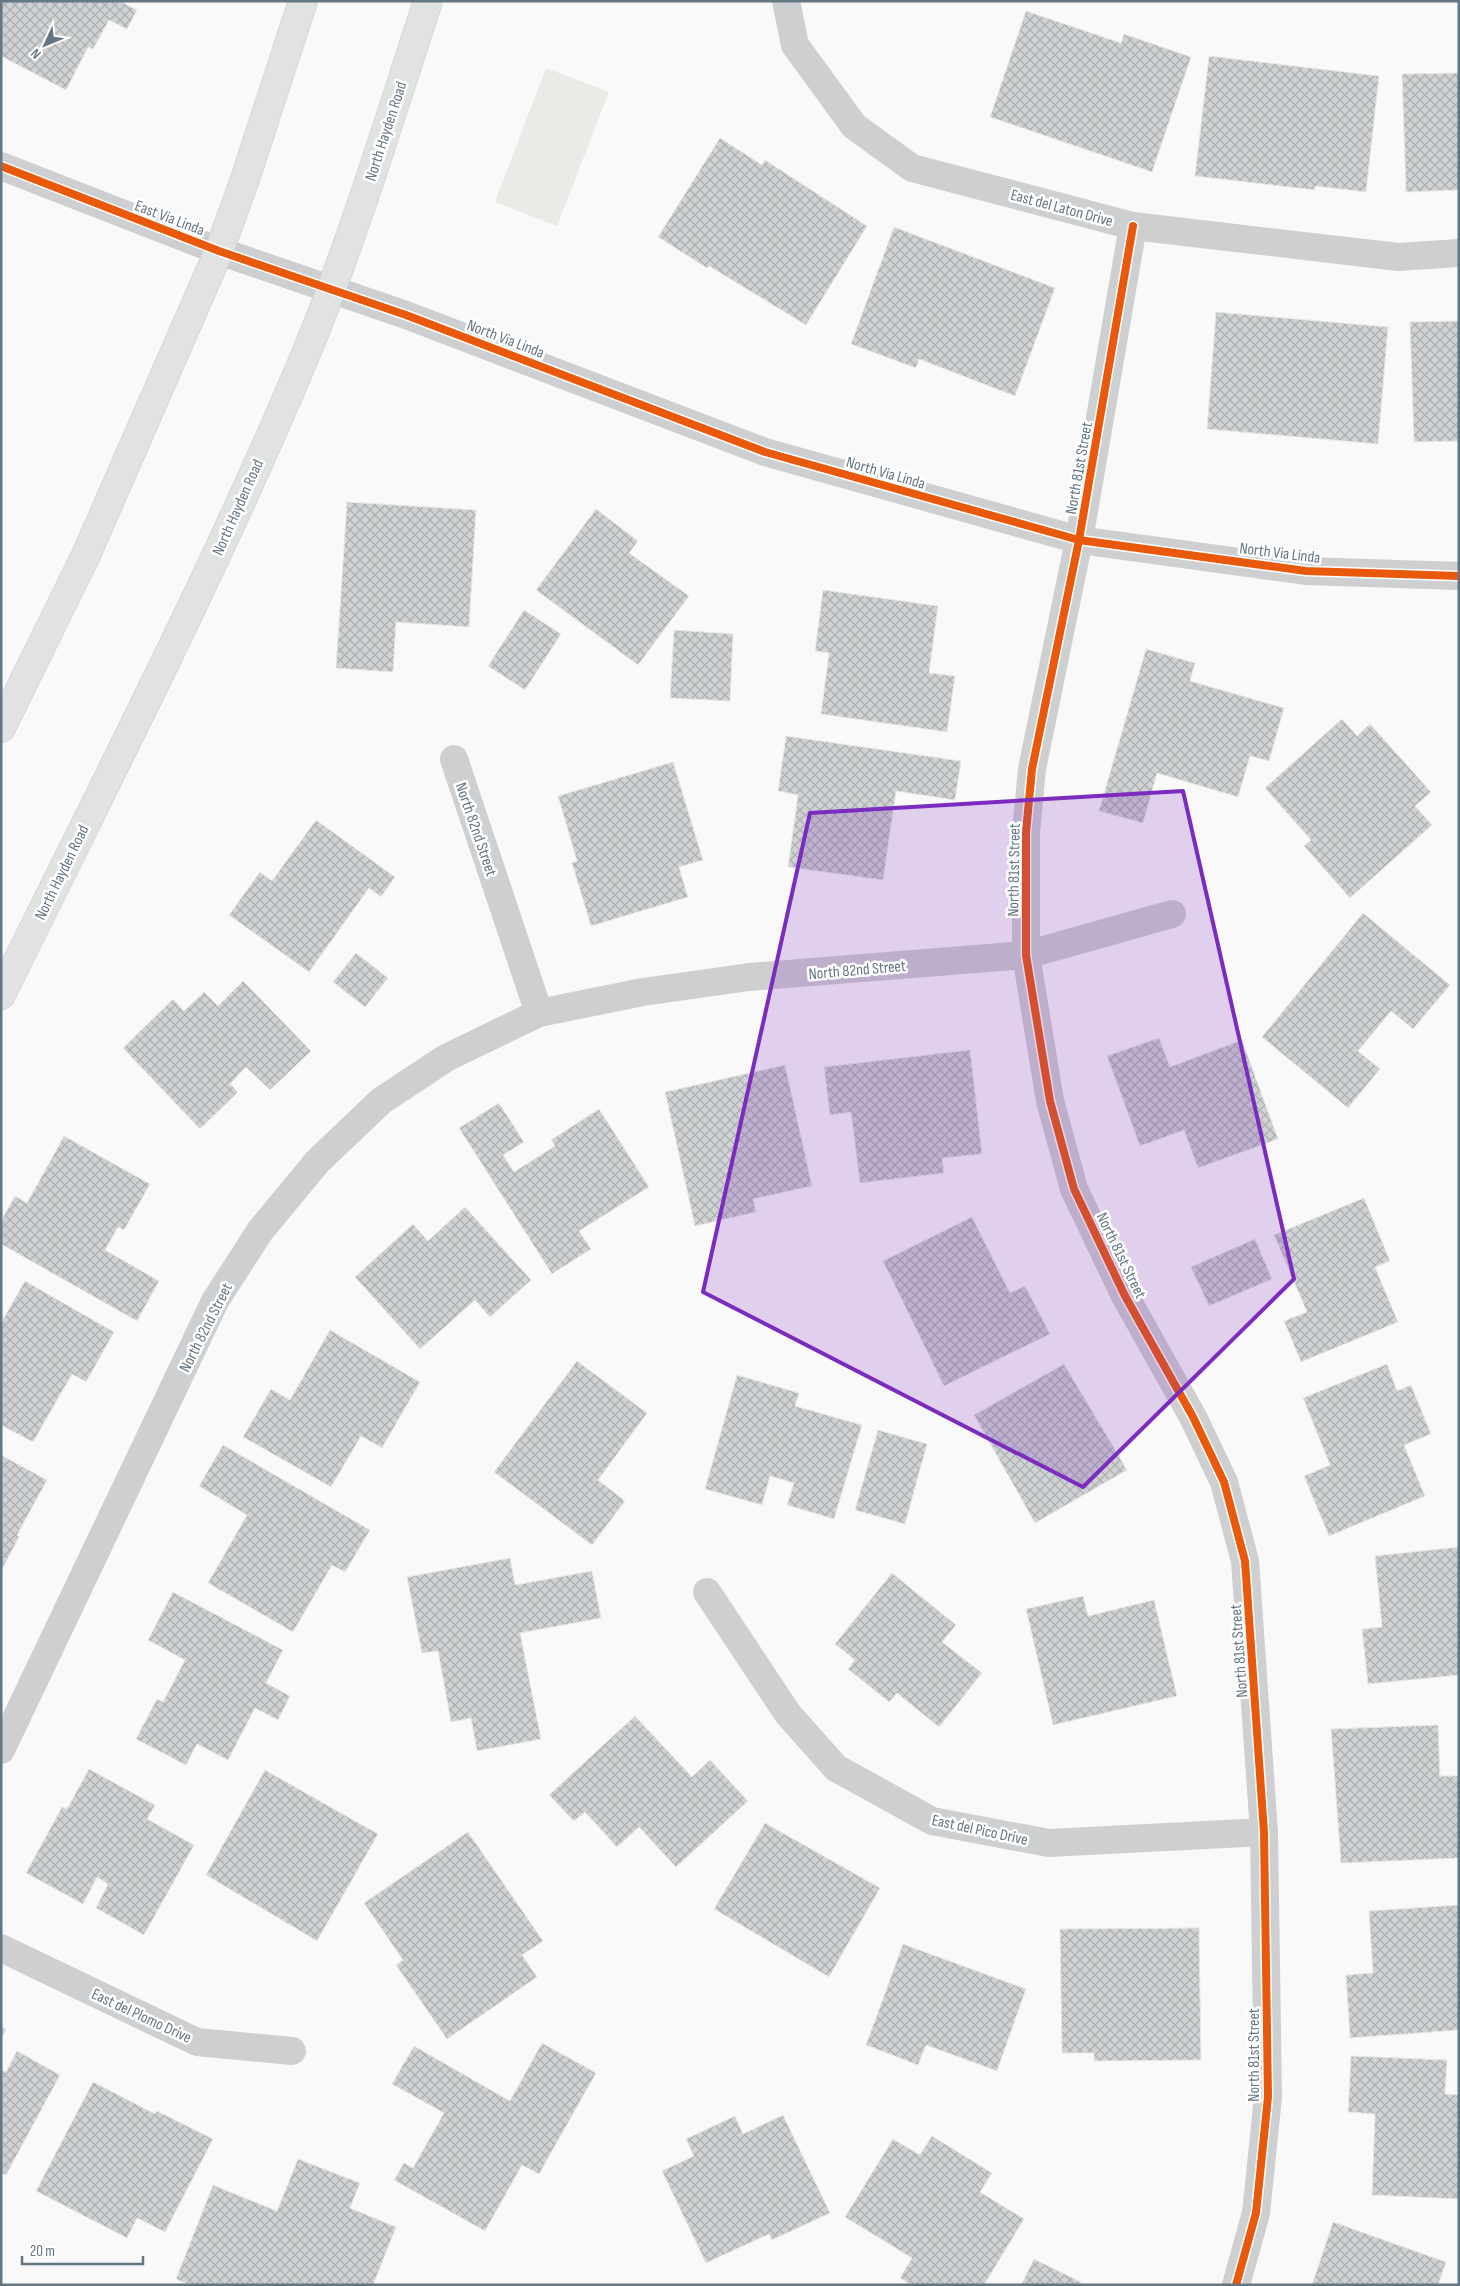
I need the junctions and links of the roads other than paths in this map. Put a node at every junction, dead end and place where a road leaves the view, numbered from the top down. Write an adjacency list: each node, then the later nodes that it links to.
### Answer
1 (303, 1): 6 (main road)
2 (428, 1): 8 (main road, North Hayden Road)
3 (786, 1): 5 (street, East del Laton Drive)
4 (1, 166): 6 (street, East Via Linda)
5 (1133, 226): 7 (street, East del Laton Drive); 9 (street, North 81st Street)
6 (219, 251): 8 (street, East Via Linda); 11 (main road)
7 (1459, 253)
8 (331, 288): 9 (street, North Via Linda); 15 (main road, North Hayden Road)
9 (1080, 540): 10 (street, North Via Linda); 14 (street, North 81st Street)
10 (1459, 576)
11 (1, 728)
12 (454, 759): 16 (street, North 82nd Street)
13 (1172, 914): 14 (street, North 82nd Street)
14 (1026, 955): 16 (street, North 82nd Street); 19 (street, North 81st Street)
15 (1, 995)
16 (539, 1013): 18 (street, North 82nd Street)
17 (706, 1592): 19 (street, East del Pico Drive)
18 (1, 1750)
19 (1264, 1832): 22 (street, North 81st Street)
20 (1, 1948): 21 (street, East del Plomo Drive)
21 (292, 2051)
22 (1236, 2285)

